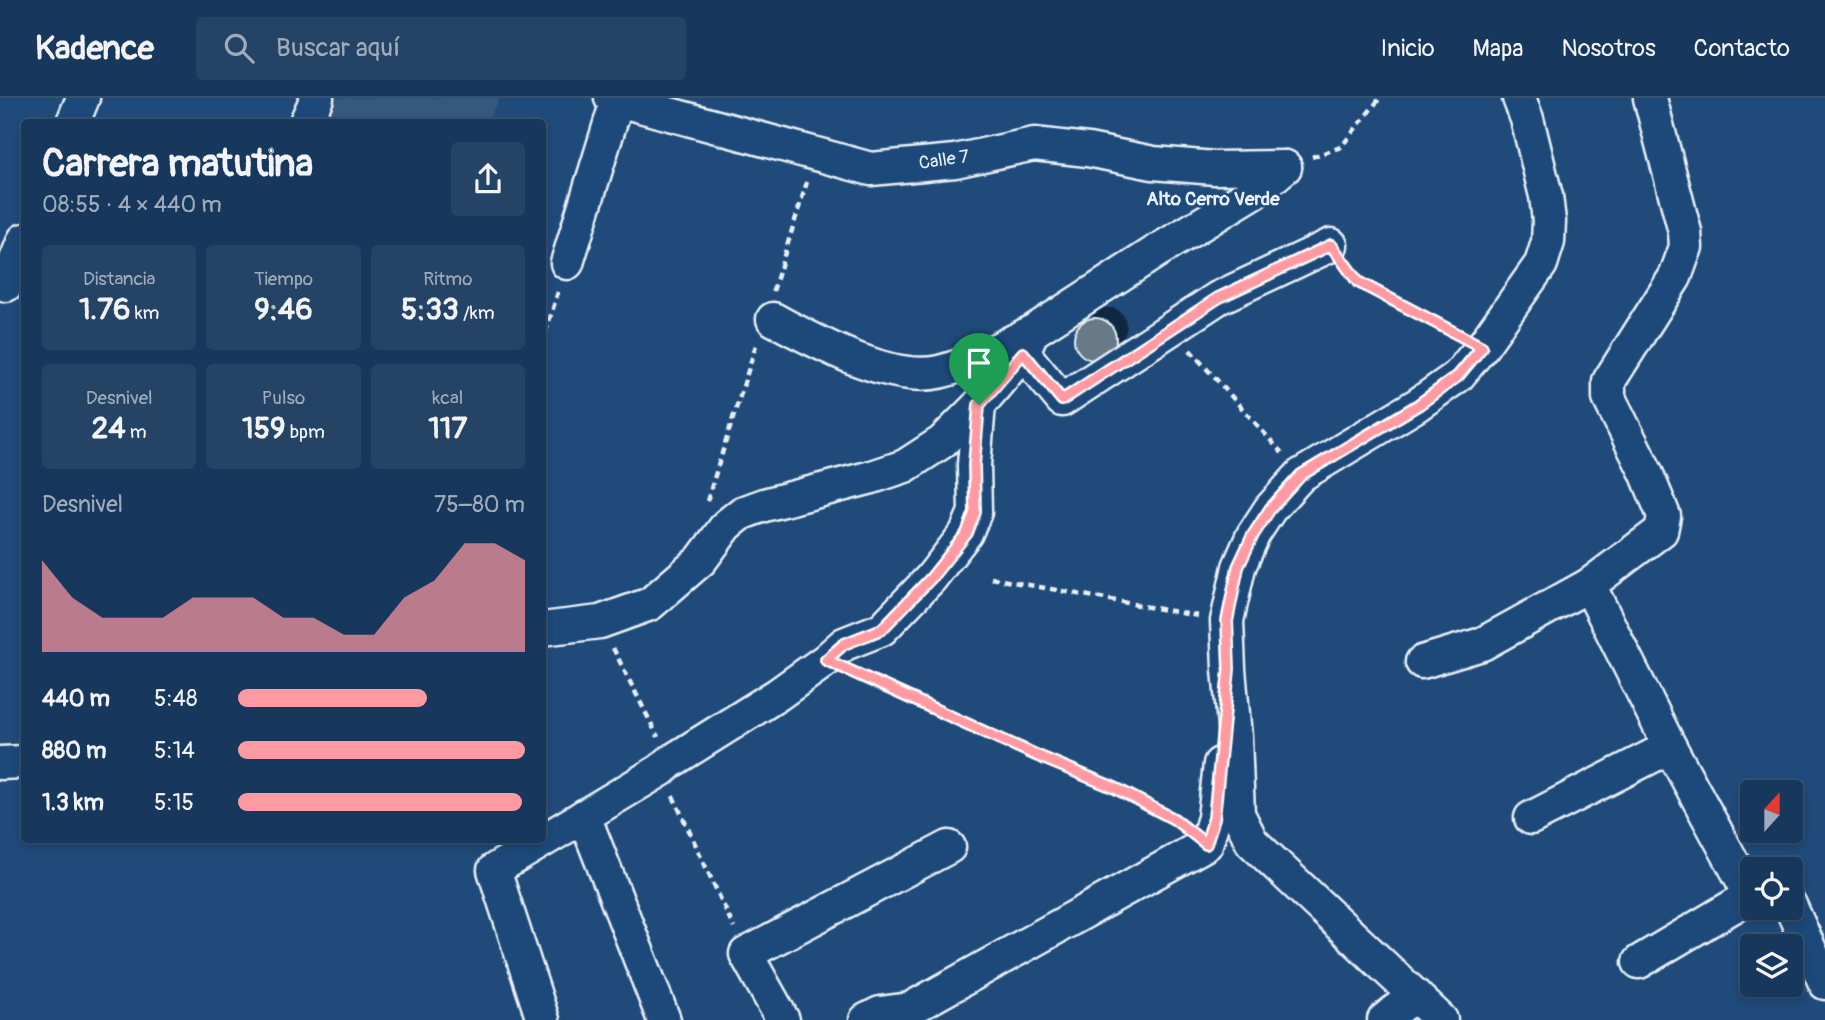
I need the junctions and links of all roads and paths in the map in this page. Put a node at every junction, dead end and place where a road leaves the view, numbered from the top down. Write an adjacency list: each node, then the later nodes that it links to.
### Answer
1 (83, 98): 7 (street)
2 (317, 98): 8 (street)
3 (1381, 98): 10 (path)
4 (1519, 98): 19 (street)
5 (1650, 98): 24 (street)
6 (616, 99): 9 (street, Calle 7); 13 (street)
7 (74, 119)
8 (307, 119)
9 (815, 155): 10 (street, Calle 7); 15 (path)
10 (1284, 167): 18 (street)
11 (1331, 245): 16 (street); 19 (path)
12 (21, 248): 14 (street)
13 (567, 263): 17 (path)
14 (6, 285)
15 (767, 319): 18 (street); 22 (path)
16 (1171, 328): 18 (street); 21 (path)
17 (546, 331)
18 (1027, 342): 20 (street)
19 (1482, 347): 21 (street)
20 (979, 405): 26 (street); 28 (street)
21 (1301, 475): 25 (street)
22 (704, 509)
23 (991, 578): 25 (path)
24 (1589, 585): 29 (street); 31 (street)
25 (1227, 621): 30 (street)
26 (600, 622): 27 (street); 34 (path)
27 (546, 629)
28 (826, 660): 34 (street); 39 (path)
29 (1422, 662)
30 (1229, 669): 39 (street); 47 (street)
31 (1670, 747): 36 (street); 41 (street)
32 (21, 762): 33 (street)
33 (0, 763)
34 (666, 766): 35 (street); 44 (path)
35 (584, 816): 37 (street); 50 (street)
36 (1531, 818)
37 (546, 839)
38 (539, 843): 49 (street)
39 (1206, 844): 48 (street)
40 (949, 847): 44 (street)
41 (1740, 873)
42 (1740, 902): 45 (street)
43 (1797, 920): 46 (street)
44 (746, 954): 51 (street)
45 (1639, 961)
46 (1825, 983)
47 (1415, 995): 53 (street); 54 (street)
48 (912, 1015): 52 (street)
49 (543, 1020)
50 (664, 1020)
51 (783, 1020)
52 (866, 1020)
53 (1384, 1020)
54 (1441, 1020)

